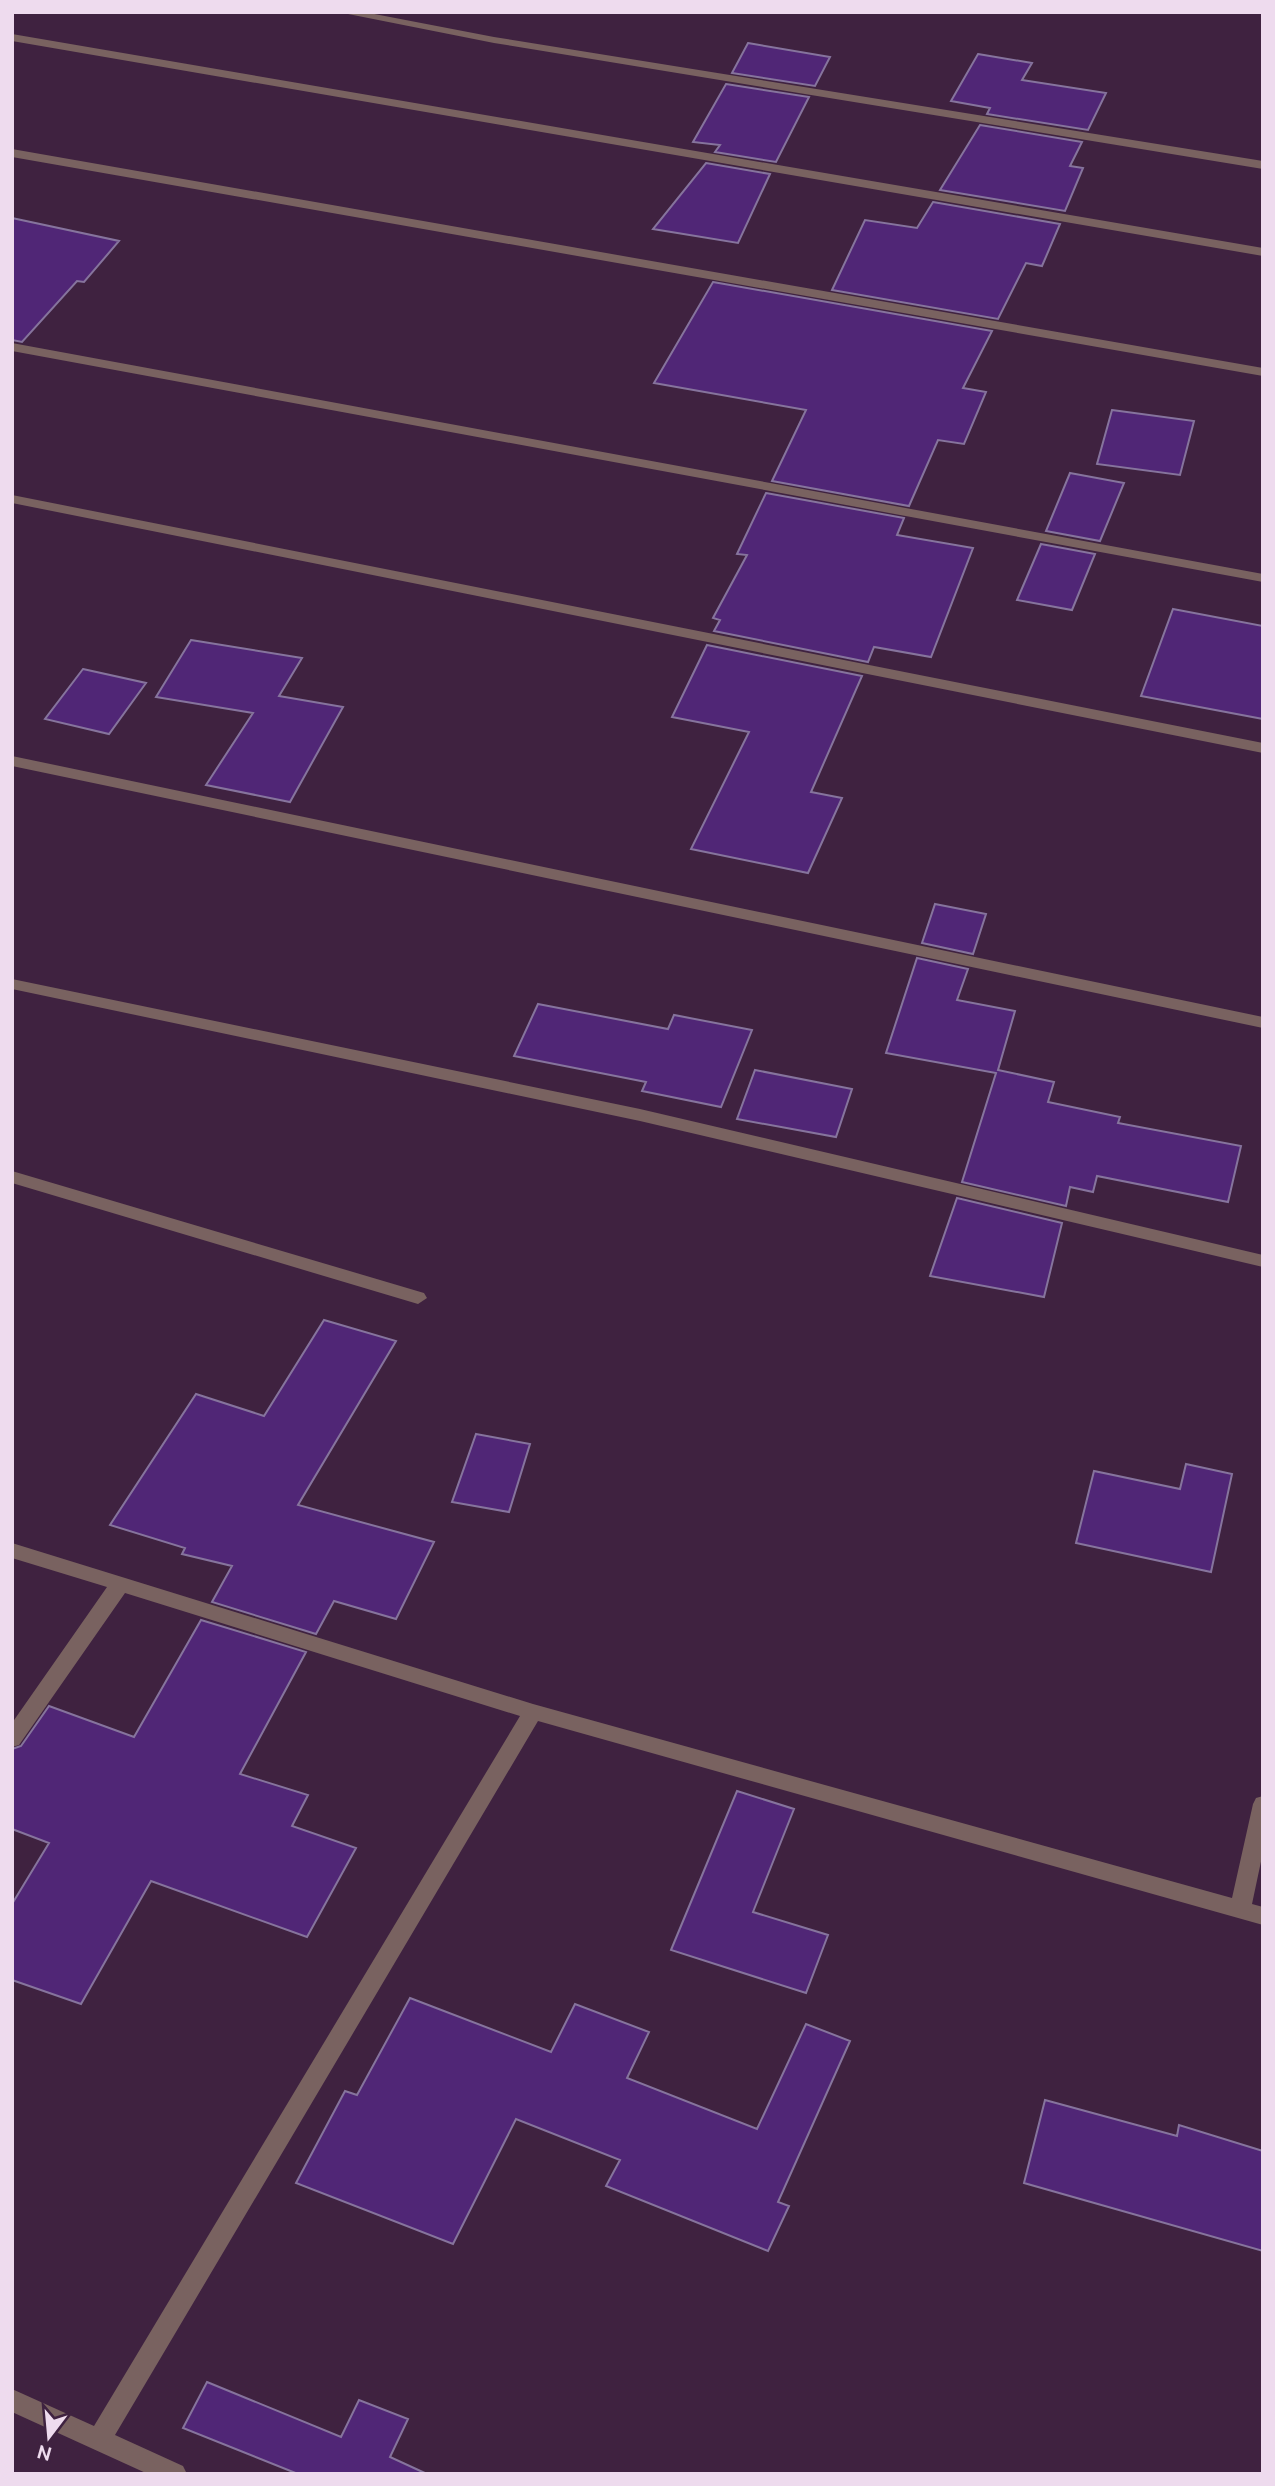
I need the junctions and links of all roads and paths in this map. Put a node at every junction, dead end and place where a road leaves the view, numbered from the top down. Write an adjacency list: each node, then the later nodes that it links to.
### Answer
1 (344, 12): 4 (street)
2 (12, 37): 5 (street)
3 (12, 153): 7 (street)
4 (1263, 165)
5 (1263, 252)
6 (12, 347): 9 (street)
7 (1263, 372)
8 (12, 499): 10 (street)
9 (1263, 578)
10 (1263, 748)
11 (12, 761): 13 (street)
12 (12, 984): 15 (street)
13 (1263, 1023)
14 (12, 1177): 16 (street)
15 (1263, 1261)
16 (418, 1297)
17 (12, 1550): 18 (street)
18 (120, 1584): 19 (street); 20 (street)
19 (533, 1712): 22 (street); 25 (street)
20 (12, 1739)
21 (1263, 1804): 22 (street)
22 (1240, 1909): 23 (street)
23 (1263, 1916)
24 (12, 2400): 25 (street)
25 (98, 2441): 26 (street)
26 (175, 2474)

